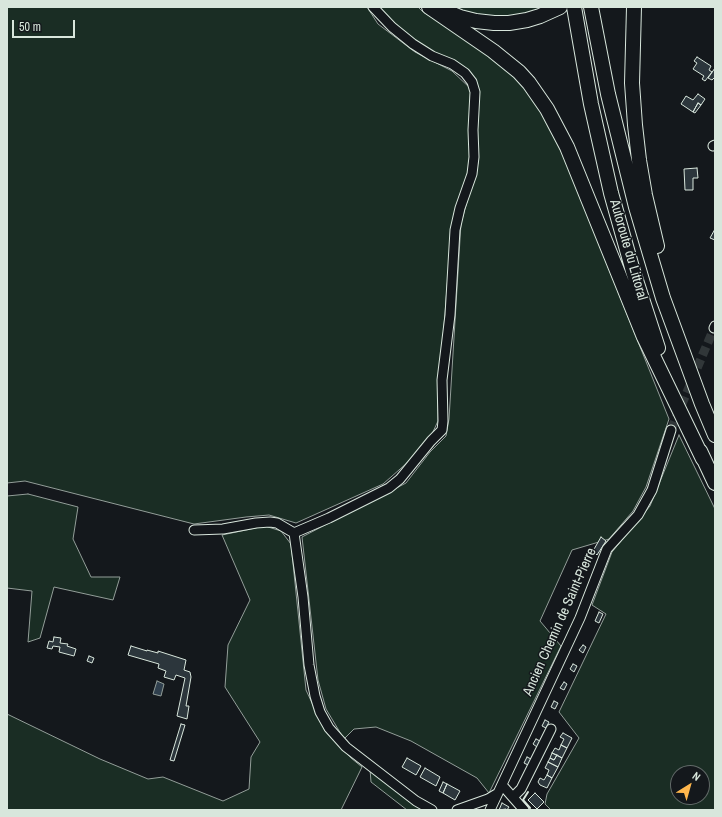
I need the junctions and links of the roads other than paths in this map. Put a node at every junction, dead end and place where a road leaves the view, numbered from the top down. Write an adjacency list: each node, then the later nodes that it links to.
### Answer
1 (373, 7): 14 (street)
2 (429, 7): 11 (highway)
3 (438, 7): 4 (highway)
4 (560, 7)
5 (591, 7): 8 (highway, Autoroute du Littoral)
6 (634, 7): 8 (highway)
7 (575, 13): 11 (highway, Autoroute du Littoral)
8 (702, 404): 10 (highway, Autoroute du Littoral)
9 (671, 430): 16 (street, Ancien Chemin de Saint-Pierre)
10 (715, 435)
11 (703, 459): 12 (highway, Autoroute du Littoral)
12 (715, 483)
13 (194, 530): 14 (street)
14 (294, 533): 18 (street)
15 (551, 729): 17 (street)
16 (501, 788): 17 (street); 19 (street); 20 (street, Ancien Chemin de Saint-Pierre)
17 (513, 798): 21 (street)
18 (432, 810)
19 (457, 810)
20 (490, 810)
21 (524, 810)

